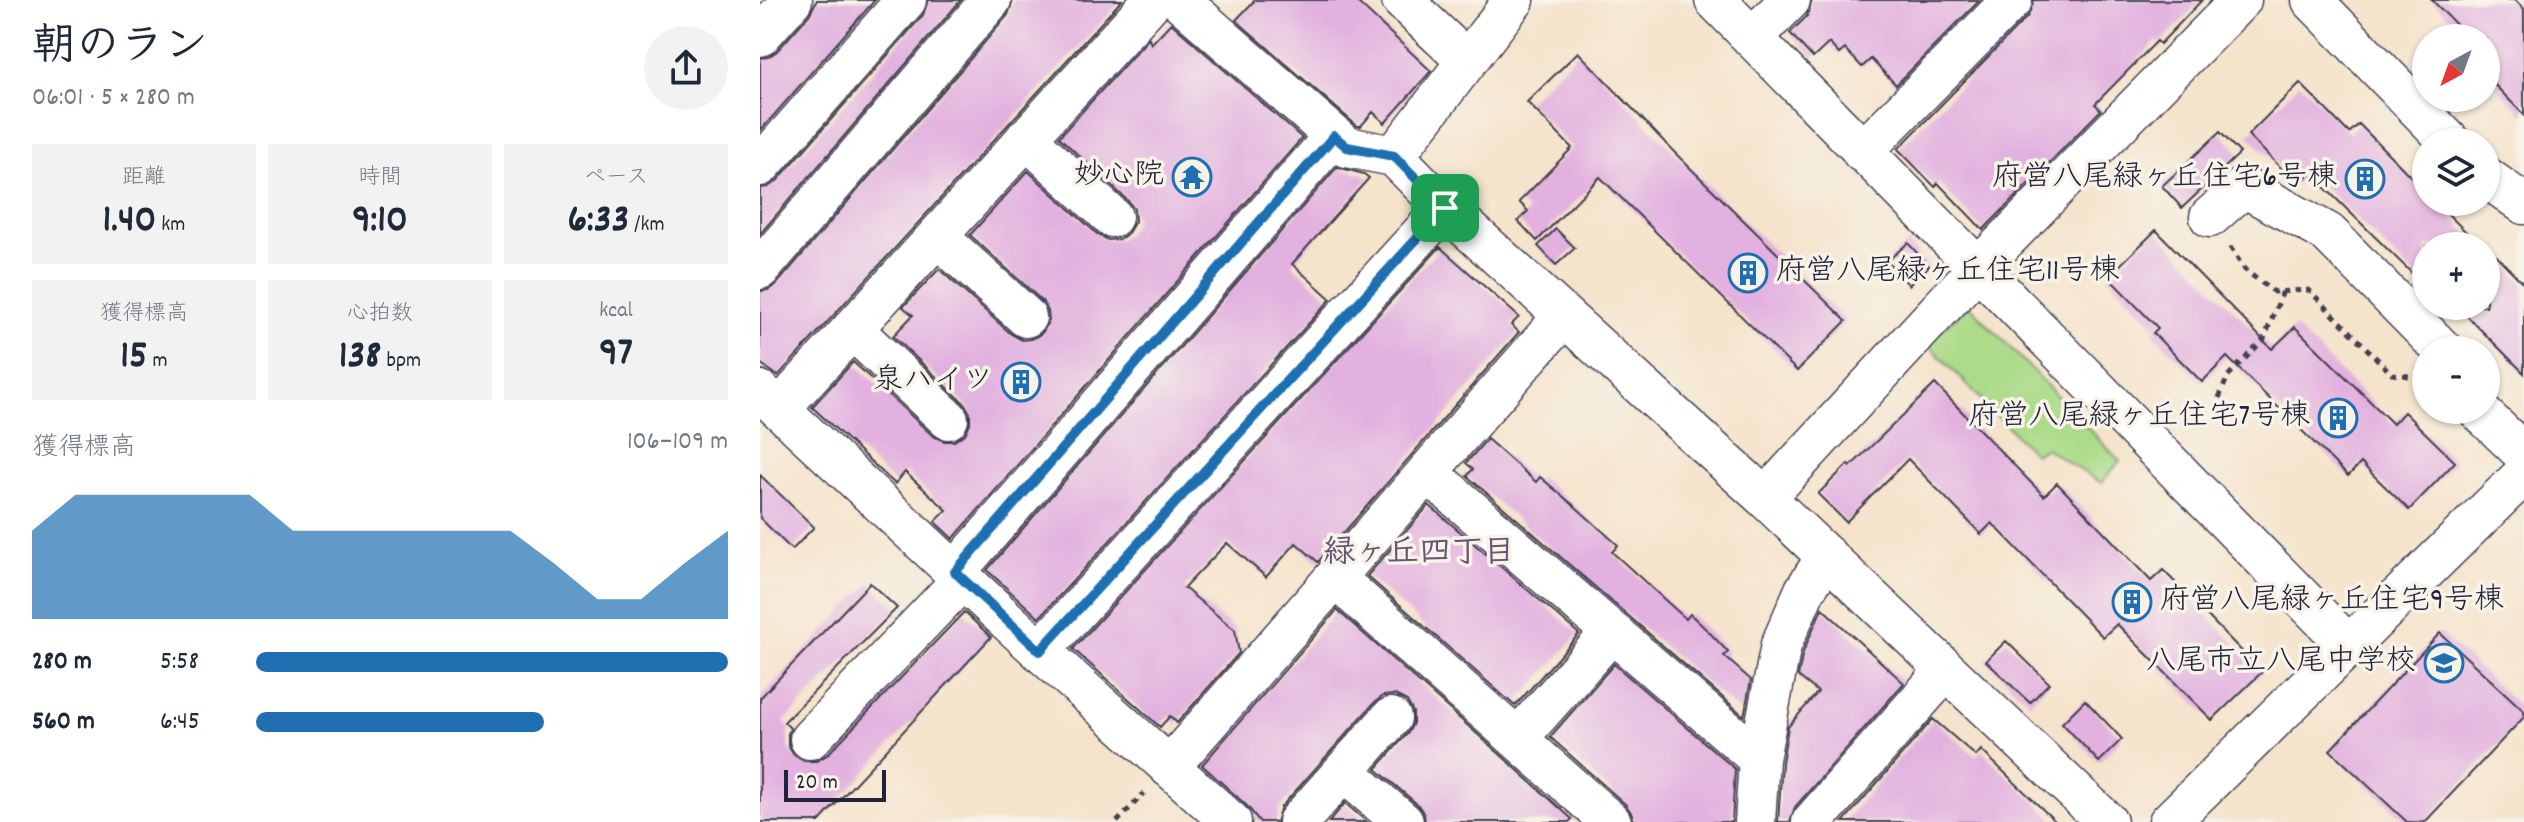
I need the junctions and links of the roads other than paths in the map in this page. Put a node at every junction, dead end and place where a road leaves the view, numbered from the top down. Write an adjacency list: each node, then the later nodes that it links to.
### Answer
1 (792, 0): 13 (street)
2 (906, 0): 21 (street)
3 (991, 0): 23 (street)
4 (1153, 0): 18 (street)
5 (1179, 0): 17 (street)
6 (1402, 0): 15 (street)
7 (1514, 0): 15 (street)
8 (1715, 0): 14 (street)
9 (1790, 0): 14 (street)
10 (2012, 0): 19 (street)
11 (2241, 0): 30 (street)
12 (2312, 0): 16 (street)
13 (760, 36)
14 (1752, 38): 19 (street)
15 (1467, 61): 20 (street)
16 (2436, 128)
17 (1334, 136): 20 (street); 43 (street)
18 (1026, 138): 26 (street); 28 (street)
19 (1862, 152): 30 (street)
20 (1394, 156): 25 (street)
21 (766, 159): 23 (street)
22 (2500, 187): 24 (street)
23 (822, 197): 29 (street)
24 (2524, 204)
25 (1445, 208): 31 (street); 47 (street)
26 (1112, 217)
27 (2210, 217): 34 (street)
28 (937, 236): 32 (street); 33 (street)
29 (760, 269)
30 (1977, 269): 41 (street); 46 (street)
31 (1564, 316): 39 (street); 41 (street)
32 (1026, 317)
33 (852, 329): 35 (street); 36 (street)
34 (2429, 336)
35 (770, 400): 43 (street)
36 (948, 419)
37 (2493, 424): 38 (street)
38 (2524, 454)
39 (1427, 472): 44 (street); 45 (street)
40 (2524, 474): 46 (street)
41 (1765, 498): 42 (street)
42 (1827, 556): 48 (street); 52 (street)
43 (959, 576): 47 (street); 50 (street)
44 (1335, 578): 51 (street); 53 (street)
45 (1612, 632): 51 (street); 52 (street)
46 (2348, 645): 62 (street)
47 (1040, 651): 53 (street)
48 (1946, 670): 60 (street); 61 (street)
49 (1391, 718): 54 (street)
50 (810, 739)
51 (1517, 739): 58 (street)
52 (1759, 759): 59 (street)
53 (1169, 767): 55 (street)
54 (1344, 772): 56 (street); 57 (street)
55 (1231, 822)
56 (1298, 822)
57 (1403, 822)
58 (1611, 822)
59 (1755, 822)
60 (1812, 822)
61 (2107, 822)
62 (2169, 822)

